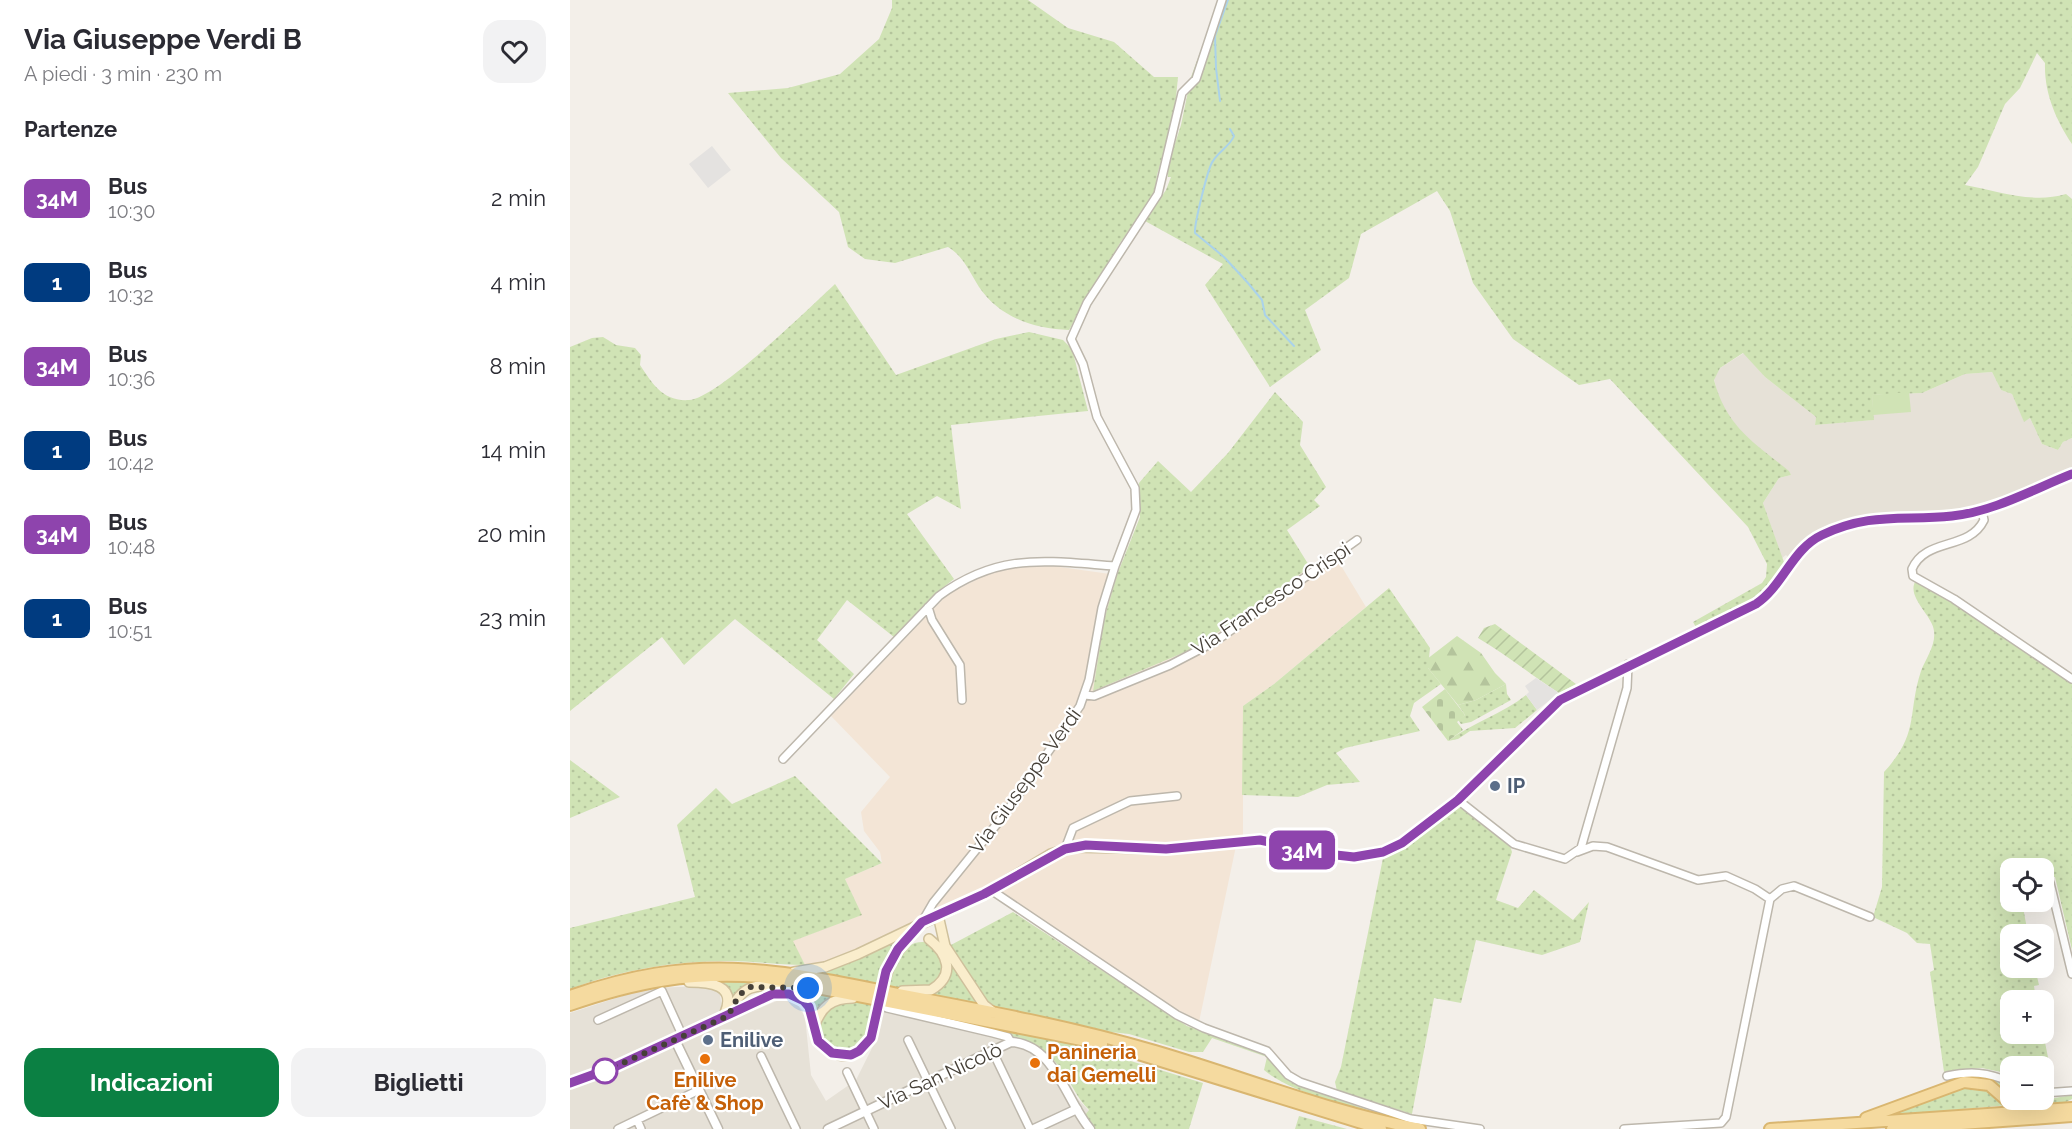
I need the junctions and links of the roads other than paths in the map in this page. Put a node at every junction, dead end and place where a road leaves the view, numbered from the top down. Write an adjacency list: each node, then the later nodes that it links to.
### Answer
1 (1222, 0): 5 (street, Via Giuseppe Verdi)
2 (2072, 474): 3 (main road)
3 (1982, 510): 7 (main road); 8 (street)
4 (1357, 540): 9 (street, Via Francesco Crispi)
5 (1115, 566): 6 (street); 9 (street, Via Giuseppe Verdi)
6 (928, 607): 10 (street); 11 (street)
7 (1628, 664): 13 (main road); 15 (street)
8 (2072, 679)
9 (1085, 695): 19 (street, Via Giuseppe Verdi)
10 (962, 700)
11 (783, 759)
12 (1177, 796): 14 (street)
13 (1458, 800): 14 (main road); 15 (street)
14 (1065, 849): 16 (main road)
15 (1577, 852): 17 (street)
16 (992, 890): 20 (main road); 69 (street)
17 (1770, 899): 21 (street); 70 (street)
18 (2054, 900): 27 (street)
19 (933, 903): 20 (street); 22 (street, Via Giuseppe Verdi)
20 (938, 915): 22 (main road); 25 (main road)
21 (1870, 916)
22 (922, 922): 23 (main road); 26 (main road)
23 (907, 939): 24 (main road); 31 (main road)
24 (929, 939): 25 (main road); 31 (main road)
25 (945, 946): 33 (main road)
26 (792, 973): 30 (main road); 31 (main road)
27 (2072, 974)
28 (648, 981): 29 (main road); 32 (main road); 34 (main road)
29 (828, 989): 31 (main road); 34 (main road)
30 (570, 996)
31 (882, 997): 33 (main road); 36 (main road); 36 (main road); 39 (street); 67 (main road)
32 (570, 1005)
33 (994, 1013): 68 (main road)
34 (725, 1015): 36 (main road); 37 (main road)
35 (598, 1020): 37 (street)
36 (814, 1028)
37 (679, 1038): 46 (main road); 47 (street)
38 (908, 1040): 45 (street)
39 (1011, 1042): 40 (street, Via San Nicolò); 52 (street, Via San Nicolò)
40 (992, 1050): 45 (street, Via San Nicolò); 64 (street)
41 (761, 1056): 60 (street)
42 (847, 1072): 53 (street)
43 (1947, 1076): 44 (street)
44 (2000, 1078)
45 (928, 1081): 53 (street, Via San Nicolò); 63 (street)
46 (570, 1083)
47 (699, 1090): 55 (street); 59 (street)
48 (2072, 1091): 49 (street)
49 (2054, 1092)
50 (2000, 1095): 56 (main road)
51 (2072, 1108): 56 (main road)
52 (1077, 1109): 65 (street); 66 (street)
53 (865, 1111): 61 (street, Via San Nicolò); 62 (street)
54 (2072, 1116): 72 (main road)
55 (637, 1120): 57 (street); 58 (street)
56 (1819, 1126): 71 (main road)
57 (618, 1129)
58 (641, 1129)
59 (718, 1129)
60 (796, 1129)
61 (828, 1129)
62 (874, 1129)
63 (951, 1129)
64 (1030, 1129)
65 (1034, 1129)
66 (1090, 1129)
67 (1381, 1129)
68 (1420, 1129)
69 (1480, 1129)
70 (1624, 1129)
71 (1770, 1129)
72 (1892, 1129)

